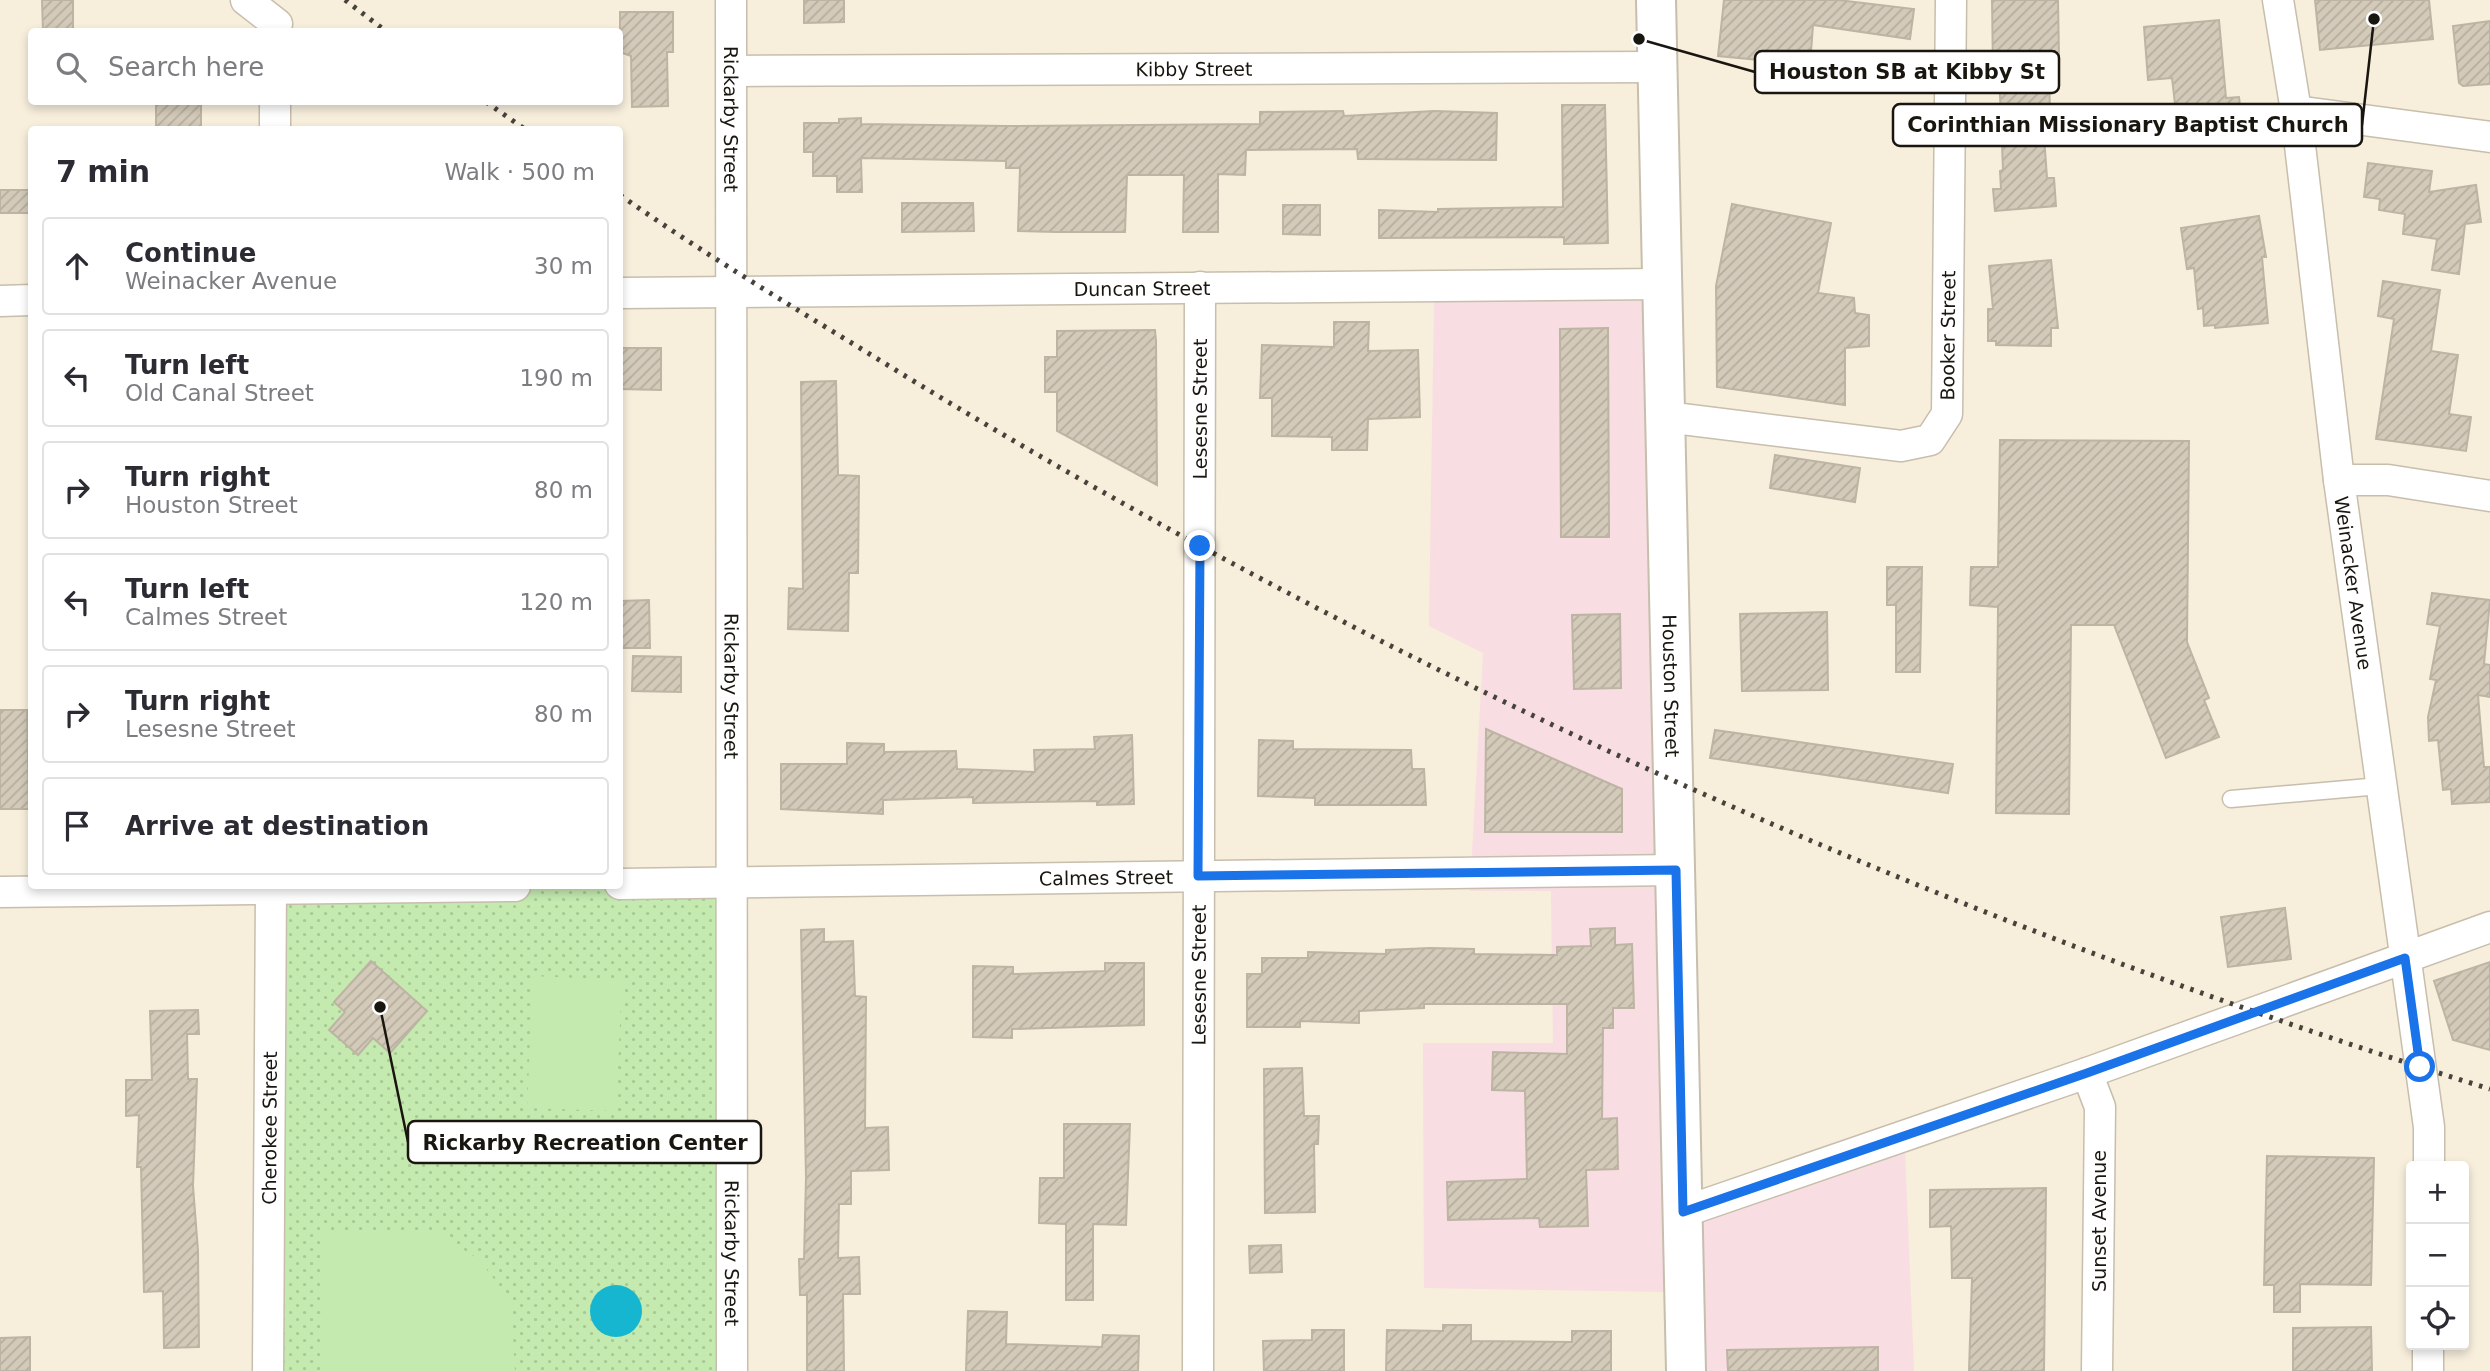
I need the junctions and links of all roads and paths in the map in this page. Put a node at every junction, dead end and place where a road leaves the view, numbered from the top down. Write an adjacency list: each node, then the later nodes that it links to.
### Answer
1 (246, 0): 6 (street)
2 (731, 0): 8 (street, Rickarby Street)
3 (1656, 0): 7 (street, Houston Street)
4 (1951, 0): 19 (street, Booker Street)
5 (2278, 0): 10 (street, Weinacker Avenue)
6 (277, 19)
7 (1657, 67): 8 (street, Kibby Street); 13 (street, Houston Street)
8 (732, 71): 15 (street, Rickarby Street)
9 (275, 105): 11 (street)
10 (2296, 111): 12 (street); 20 (street, Weinacker Avenue)
11 (275, 126)
12 (2490, 137)
13 (1663, 284): 14 (street, Duncan Street); 19 (street, Houston Street)
14 (1200, 287): 15 (street, Duncan Street); 25 (street, Lesesne Street)
15 (732, 292): 16 (street, Duncan Street); 26 (street, Rickarby Street)
16 (623, 293)
17 (28, 300): 18 (street)
18 (0, 301)
19 (1666, 417): 24 (street, Houston Street)
20 (2339, 480): 21 (street); 22 (street, Weinacker Avenue)
21 (2490, 496)
22 (2380, 786): 23 (lane); 32 (street, Weinacker Avenue)
23 (2231, 799)
24 (1676, 870): 25 (street, Calmes Street); 35 (street, Houston Street)
25 (1198, 876): 26 (street, Calmes Street); 39 (street, Lesesne Street)
26 (733, 883): 27 (street, Calmes Street); 38 (street, Rickarby Street)
27 (623, 884)
28 (163, 889): 30 (street)
29 (271, 889): 37 (street, Cherokee Street)
30 (0, 892)
31 (2490, 927): 32 (street)
32 (2405, 958): 33 (street); 34 (street, Weinacker Avenue)
33 (2087, 1073): 35 (street); 41 (street, Sunset Avenue)
34 (2429, 1161)
35 (1683, 1212): 40 (street, Houston Street)
36 (2428, 1350): 42 (street)
37 (268, 1371)
38 (732, 1371)
39 (1198, 1371)
40 (1686, 1371)
41 (2096, 1371)
42 (2428, 1371)

